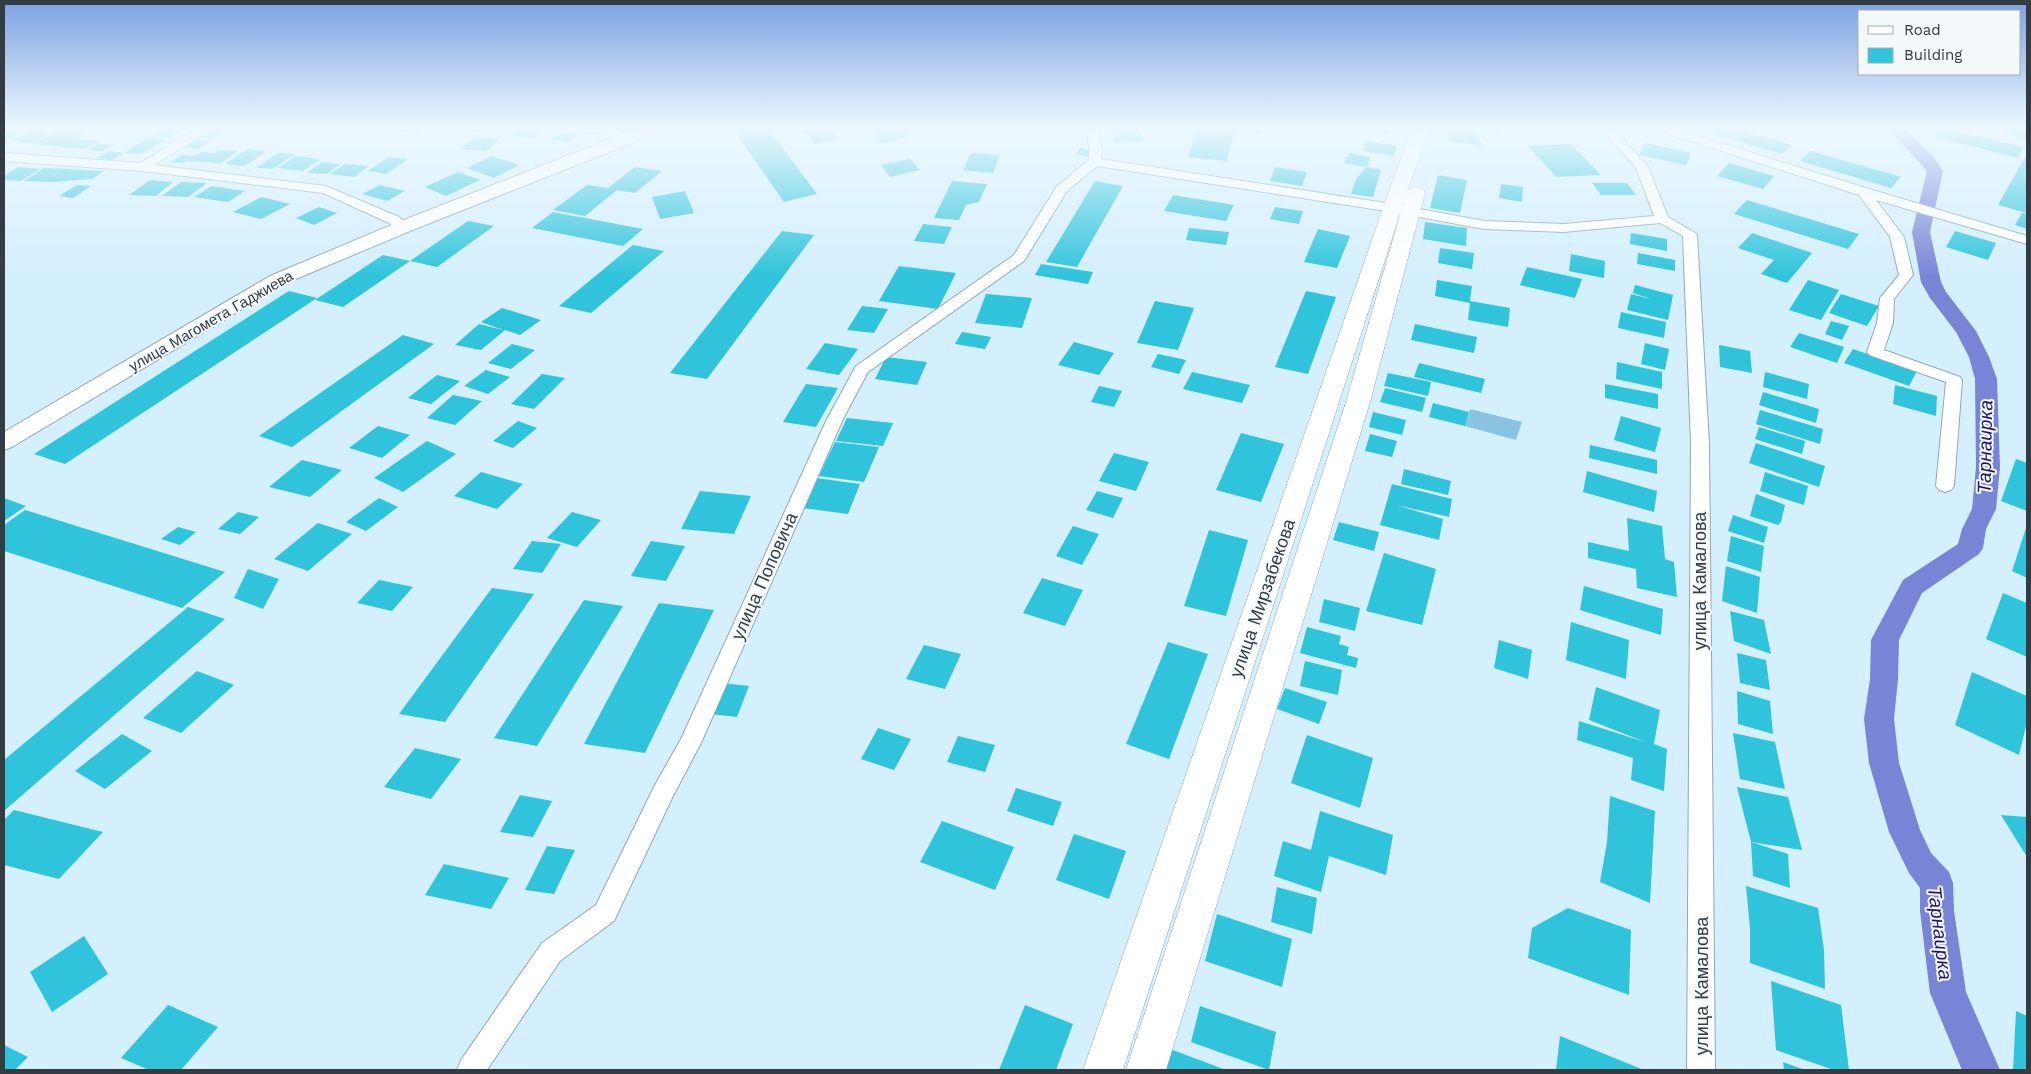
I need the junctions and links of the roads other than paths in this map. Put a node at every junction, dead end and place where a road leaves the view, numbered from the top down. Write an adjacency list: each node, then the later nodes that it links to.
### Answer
1 (215, 176): 13 (street)
2 (518, 176): 13 (main road, улица Магомета Гаджиева)
3 (1077, 176): 18 (street, улица Поповича)
4 (1184, 176): 11 (street)
5 (1409, 176): 11 (main road, улица Мирзабекова)
6 (1416, 176): 11 (main road, улица Мирзабекова)
7 (1646, 176): 12 (street)
8 (1813, 176): 9 (street)
9 (1864, 192): 10 (street); 17 (street)
10 (1899, 202): 14 (street)
11 (1401, 210): 12 (street); 19 (main road, улица Мирзабекова); 20 (main road, улица Мирзабекова)
12 (1662, 219): 21 (street, улица Камалова)
13 (398, 224): 15 (main road, улица Магомета Гаджиева); 16 (main road, улица Магомета Гаджиева)
14 (2027, 240)
15 (4, 429)
16 (4, 442)
17 (1945, 486)
18 (471, 1070)
19 (1103, 1070)
20 (1146, 1070)
21 (1701, 1070)

